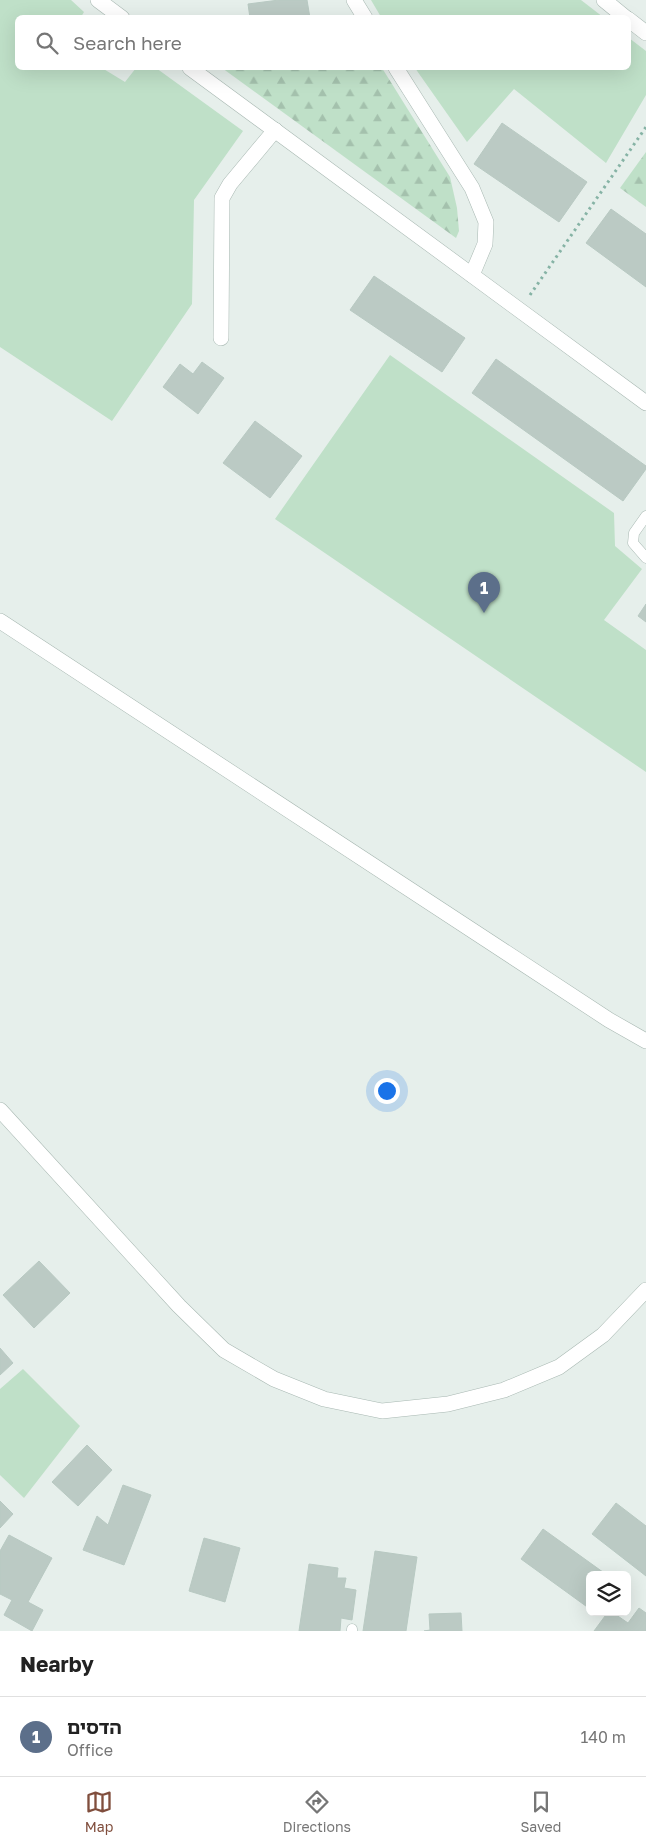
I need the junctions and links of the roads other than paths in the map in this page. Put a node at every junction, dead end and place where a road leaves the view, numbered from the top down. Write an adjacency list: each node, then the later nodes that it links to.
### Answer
1 (98, 0): 4 (street)
2 (354, 0): 5 (street)
3 (604, 0): 6 (street)
4 (118, 15)
5 (363, 15)
6 (623, 15)
7 (631, 21): 8 (street)
8 (646, 33)
9 (193, 70): 11 (street)
10 (397, 70): 12 (street)
11 (275, 130): 12 (street); 13 (street)
12 (472, 275): 14 (street)
13 (221, 338)
14 (646, 403)
15 (646, 516): 16 (lane)
16 (646, 558)
17 (0, 621): 18 (street)
18 (646, 1041)
19 (0, 1110): 20 (street)
20 (646, 1290)

